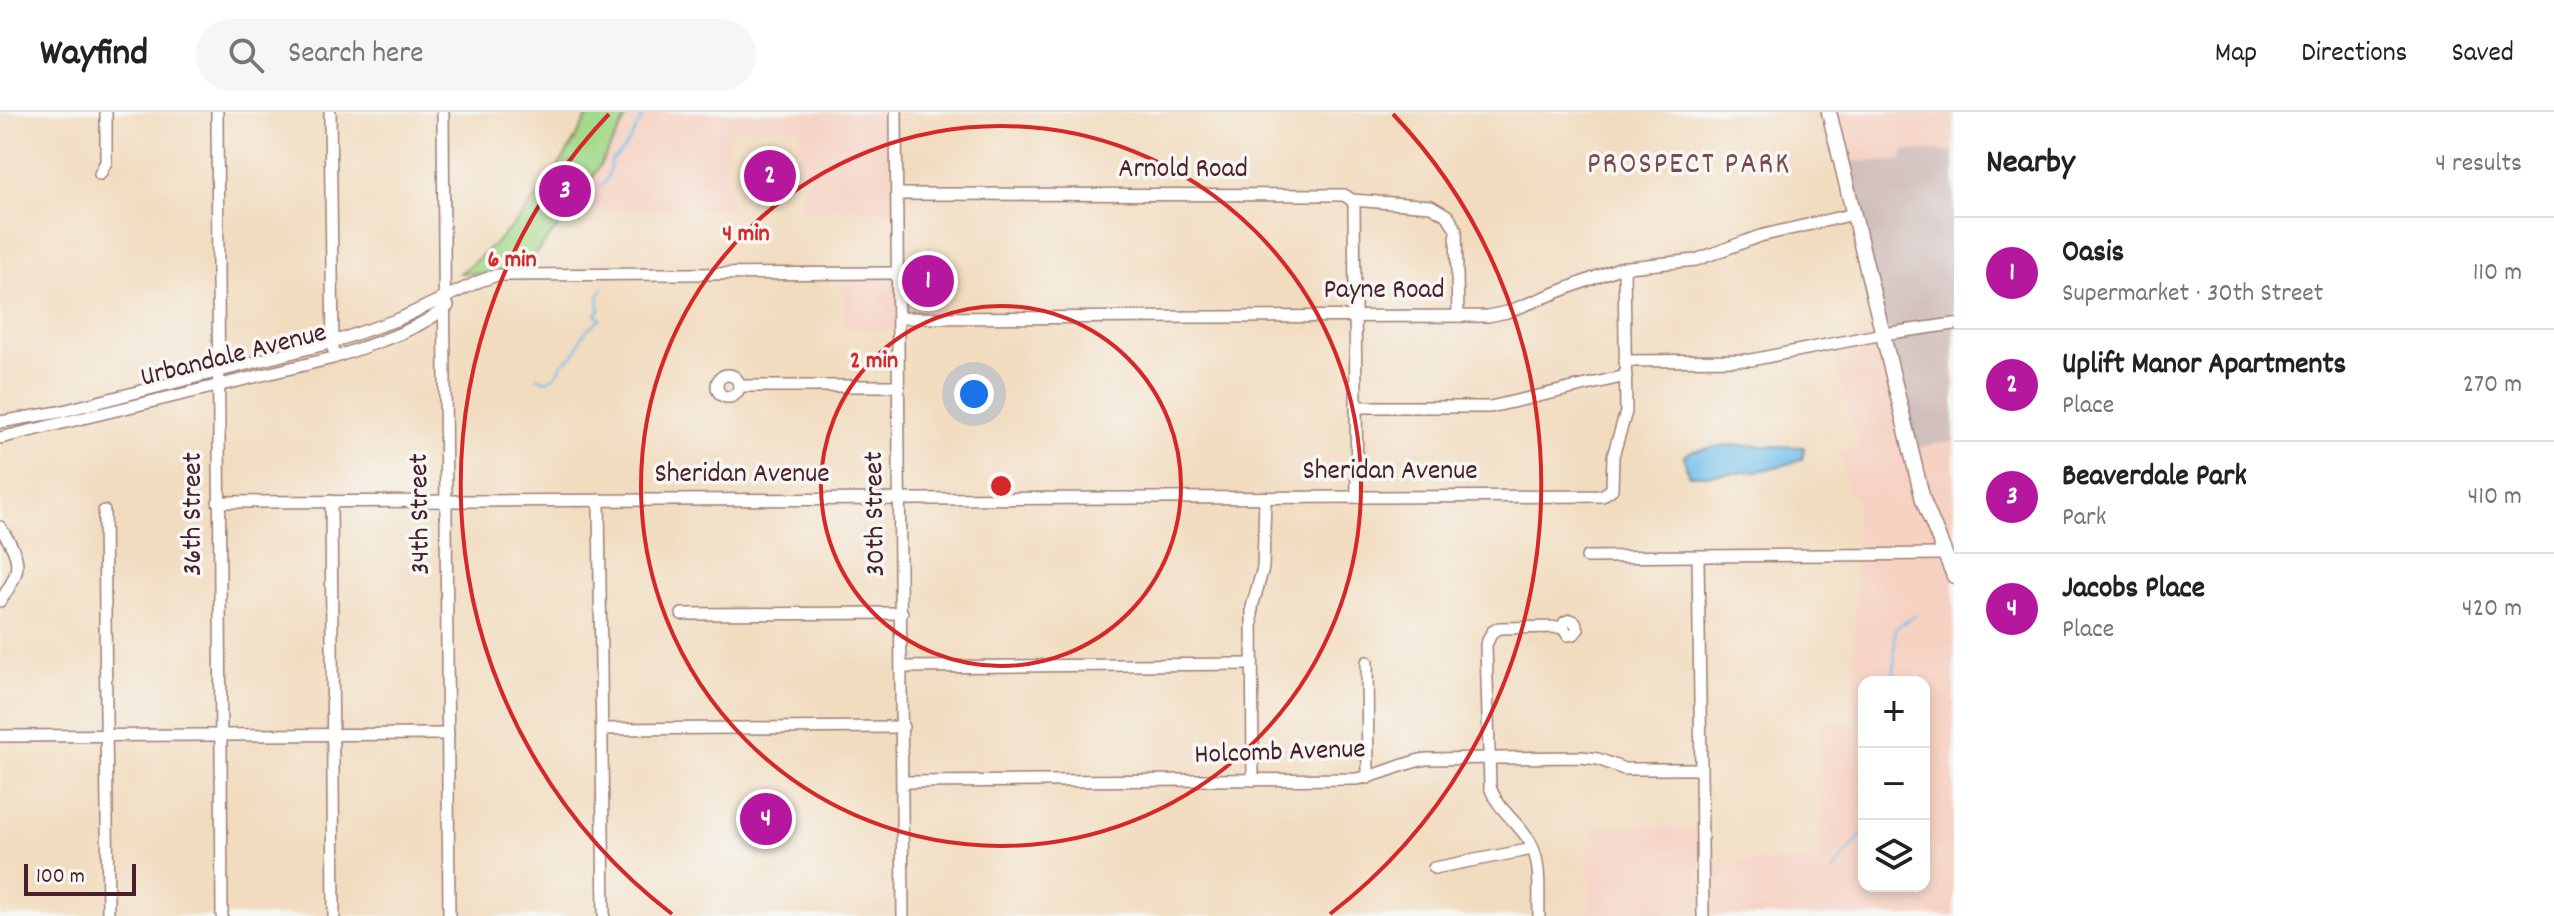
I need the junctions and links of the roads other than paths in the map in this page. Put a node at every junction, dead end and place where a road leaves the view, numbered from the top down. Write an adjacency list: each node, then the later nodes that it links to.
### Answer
1 (106, 112): 7 (street)
2 (217, 112): 22 (street, 36th Street)
3 (330, 112): 19 (street)
4 (443, 112): 13 (street, 34th Street)
5 (896, 112): 8 (street, 30th Street)
6 (1829, 112): 10 (main road)
7 (100, 174)
8 (897, 194): 9 (street, Arnold Road); 12 (street, 30th Street)
9 (1352, 200): 14 (street); 15 (street, Arnold Road)
10 (1854, 214): 11 (street, Payne Road); 18 (main road)
11 (1624, 267): 15 (street, Payne Road); 21 (street)
12 (898, 273): 13 (street, Urbandale Avenue); 16 (street, 30th Street)
13 (444, 304): 19 (street, Urbandale Avenue); 20 (street, Urbandale Avenue); 35 (street, 34th Street)
14 (1355, 316): 15 (street, Payne Road); 16 (street, Payne Road); 27 (street)
15 (1458, 316)
16 (899, 318): 26 (street, 30th Street)
17 (1954, 324): 18 (street)
18 (1883, 334): 21 (street); 39 (main road)
19 (333, 342): 20 (street); 22 (street, Urbandale Avenue)
20 (333, 358): 24 (street, Urbandale Avenue)
21 (1625, 361): 23 (street)
22 (220, 371): 24 (street, 36th Street); 28 (street, Urbandale Avenue)
23 (1626, 376): 27 (street); 30 (street, Sheridan Avenue)
24 (220, 386): 29 (street, Urbandale Avenue); 36 (street, 36th Street)
25 (739, 386): 26 (street)
26 (899, 386): 32 (street, 30th Street)
27 (1356, 407): 30 (street)
28 (0, 422)
29 (0, 438)
30 (1357, 497): 31 (street, Sheridan Avenue)
31 (1265, 498): 32 (street, Sheridan Avenue); 48 (street)
32 (901, 499): 33 (street, Sheridan Avenue); 44 (street, 30th Street)
33 (599, 500): 35 (street, Sheridan Avenue); 51 (street)
34 (331, 501): 35 (street, Sheridan Avenue); 36 (street, Sheridan Avenue); 54 (street)
35 (445, 501): 52 (street, 34th Street)
36 (218, 502): 53 (street, 36th Street)
37 (104, 511): 56 (street)
38 (0, 527): 43 (street)
39 (1945, 554): 40 (street); 42 (main road)
40 (1698, 556): 41 (street); 58 (street)
41 (1587, 557)
42 (1954, 576)
43 (0, 601)
44 (902, 613): 45 (street); 49 (street, 30th Street)
45 (682, 614)
46 (1562, 627): 57 (street)
47 (1367, 662): 59 (street)
48 (1252, 664): 49 (street); 60 (street)
49 (903, 667): 50 (street, 30th Street)
50 (903, 727): 51 (street); 61 (street, 30th Street)
51 (603, 729): 68 (street)
52 (448, 734): 54 (street); 67 (street, 34th Street)
53 (220, 735): 54 (street); 56 (street); 65 (street, 36th Street)
54 (333, 735): 66 (street)
55 (0, 736): 56 (street)
56 (106, 736): 64 (street)
57 (1487, 758): 58 (street, Holcomb Avenue); 59 (street, Holcomb Avenue); 62 (street)
58 (1701, 769): 71 (street)
59 (1368, 778): 60 (street, Holcomb Avenue)
60 (1253, 780): 61 (street, Holcomb Avenue)
61 (903, 782): 69 (street, 30th Street)
62 (1533, 849): 63 (street); 70 (street)
63 (1434, 868)
64 (108, 916)
65 (222, 916)
66 (334, 916)
67 (449, 916)
68 (604, 916)
69 (903, 916)
70 (1539, 916)
71 (1703, 916)

